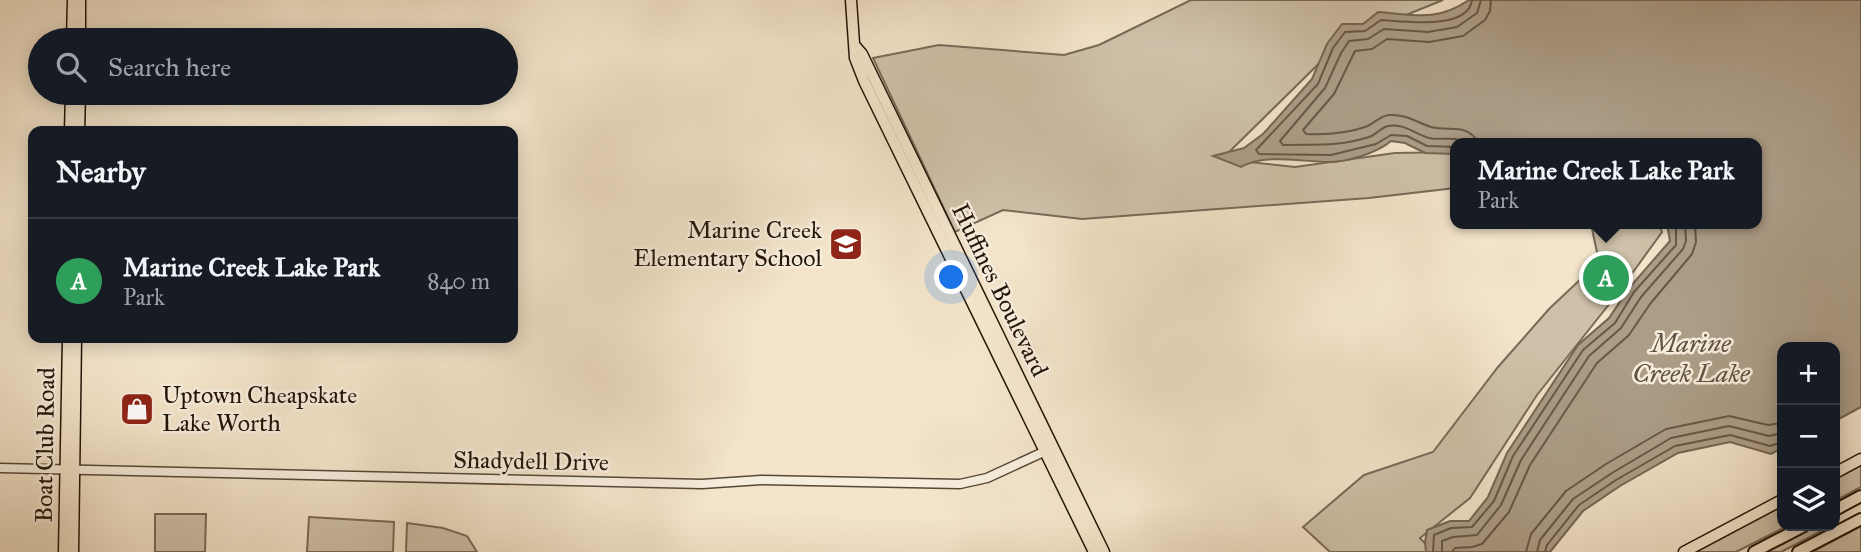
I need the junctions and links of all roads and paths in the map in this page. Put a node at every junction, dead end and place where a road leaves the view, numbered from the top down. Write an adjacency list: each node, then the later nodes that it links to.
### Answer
1 (73, 0): 4 (main road)
2 (80, 0): 5 (main road)
3 (851, 0): 12 (main road, Huffines Boulevard)
4 (72, 28)
5 (80, 28)
6 (71, 105): 8 (main road)
7 (80, 105): 9 (main road)
8 (70, 126)
9 (79, 126)
10 (72, 343): 15 (main road, Boat Club Road)
11 (73, 343): 15 (main road, Boat Club Road)
12 (1050, 449): 15 (street, Shadydell Drive); 24 (main road, Huffines Boulevard); 25 (main road, Huffines Boulevard)
13 (1861, 459): 16 (main road)
14 (0, 468): 15 (street, Shadydell Drive)
15 (70, 470): 22 (main road, Boat Club Road); 23 (main road, Boat Club Road)
16 (1840, 470)
17 (1861, 496): 19 (highway)
18 (1777, 503): 26 (main road)
19 (1840, 507)
20 (1861, 519): 28 (highway)
21 (1794, 531): 27 (highway)
22 (64, 552)
23 (73, 552)
24 (1094, 552)
25 (1104, 552)
26 (1684, 552)
27 (1754, 552)
28 (1798, 552)

